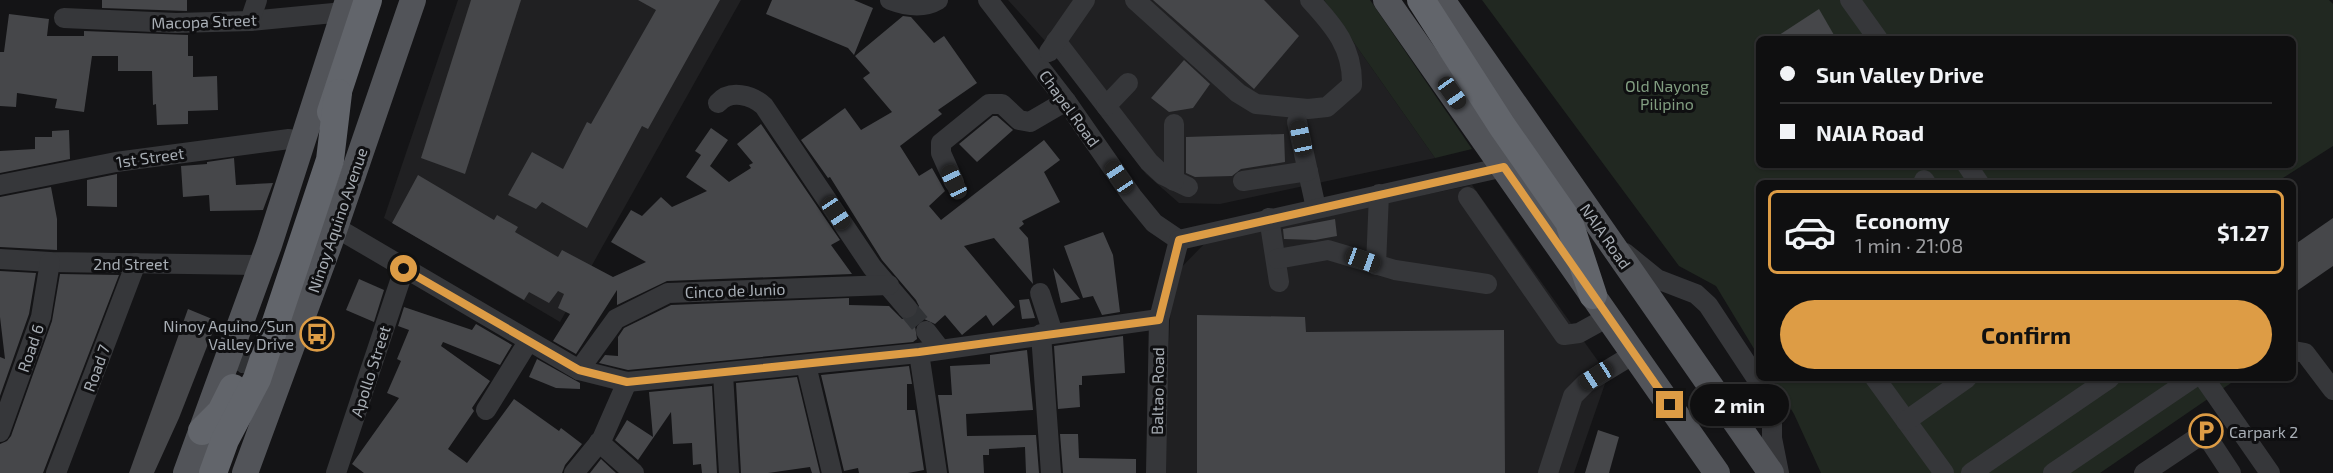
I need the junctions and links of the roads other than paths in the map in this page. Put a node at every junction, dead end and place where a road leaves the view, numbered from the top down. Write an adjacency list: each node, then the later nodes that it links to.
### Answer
1 (257, 0): 15 (street)
2 (413, 0): 36 (main road, Ninoy Aquino Avenue)
3 (890, 0): 4 (street)
4 (938, 0)
5 (988, 0): 18 (street, Chapel Road)
6 (1085, 0): 17 (street)
7 (1135, 0): 8 (street)
8 (1310, 0)
9 (1386, 0): 27 (main road)
10 (1421, 0): 50 (highway)
11 (1442, 0): 37 (main road, NAIA Road)
12 (1850, 0): 16 (street)
13 (353, 4): 15 (street, Macopa Street); 20 (highway); 26 (main road)
14 (64, 18): 15 (street, Macopa Street)
15 (250, 21)
16 (1876, 36)
17 (1056, 41): 18 (street); 23 (street)
18 (1039, 65): 21 (street, Chapel Road)
19 (1128, 83): 23 (street)
20 (338, 93): 55 (highway); 83 (highway)
21 (1066, 101): 30 (street); 38 (street, Chapel Road)
22 (718, 103): 48 (street)
23 (1106, 106): 25 (street)
24 (1298, 122): 28 (street)
25 (1174, 124)
26 (302, 142): 31 (street, 1st Street); 43 (main road)
27 (1504, 167): 32 (street); 50 (main road)
28 (1308, 171): 29 (street); 34 (street)
29 (1243, 181)
30 (954, 182)
31 (0, 185)
32 (1379, 194): 34 (street); 44 (street)
33 (1468, 197): 50 (street)
34 (1316, 208): 35 (street)
35 (1269, 218): 38 (street); 40 (street)
36 (335, 227): 45 (street); 84 (main road, Ninoy Aquino Avenue)
37 (1608, 239): 65 (street); 94 (main road, NAIA Road)
38 (1179, 240): 52 (street, Baltao Road)
39 (0, 259): 41 (street, 2nd Street)
40 (1277, 259): 44 (street); 46 (street)
41 (50, 262): 42 (street, 2nd Street); 77 (street, Road 6)
42 (135, 263): 43 (street, 2nd Street); 81 (street, Road 7)
43 (262, 265): 76 (main road)
44 (1376, 265): 47 (street)
45 (404, 269): 56 (street); 85 (street, Apollo Street)
46 (1279, 282)
47 (1486, 284)
48 (889, 285): 51 (street); 62 (street, Cinco de Junio)
49 (1040, 293): 54 (street)
50 (1600, 306): 60 (main road)
51 (907, 308)
52 (1159, 320): 54 (street); 91 (street, Baltao Road)
53 (926, 331): 57 (street)
54 (1047, 333): 57 (street); 90 (street)
55 (252, 342)
56 (528, 342): 62 (street); 74 (street)
57 (940, 349): 59 (street)
58 (2296, 351): 73 (street)
59 (919, 352): 61 (street); 80 (street)
60 (1634, 354): 92 (street); 93 (main road)
61 (806, 365): 64 (street); 89 (street)
62 (579, 370): 72 (street)
63 (240, 372): 76 (highway)
64 (723, 374): 72 (street); 88 (street)
65 (1756, 378)
66 (1758, 381): 95 (street)
67 (1877, 381): 75 (street)
68 (1963, 381): 75 (street)
69 (2106, 381): 97 (street)
70 (2189, 381): 79 (street)
71 (2206, 381): 100 (street)
72 (627, 382): 78 (street)
73 (2333, 390)
74 (486, 410)
75 (1906, 421): 96 (street)
76 (202, 431): 82 (main road)
77 (0, 432)
78 (599, 442): 86 (street); 87 (street)
79 (2063, 470)
80 (934, 472)
81 (56, 473)
82 (186, 473)
83 (213, 473)
84 (245, 473)
85 (336, 473)
86 (574, 473)
87 (634, 473)
88 (729, 473)
89 (832, 473)
90 (1051, 473)
91 (1156, 473)
92 (1548, 473)
93 (1717, 473)
94 (1771, 473)
95 (1779, 473)
96 (1944, 473)
97 (1971, 473)
98 (2144, 473): 99 (street)
99 (2231, 473)
100 (2270, 473)

